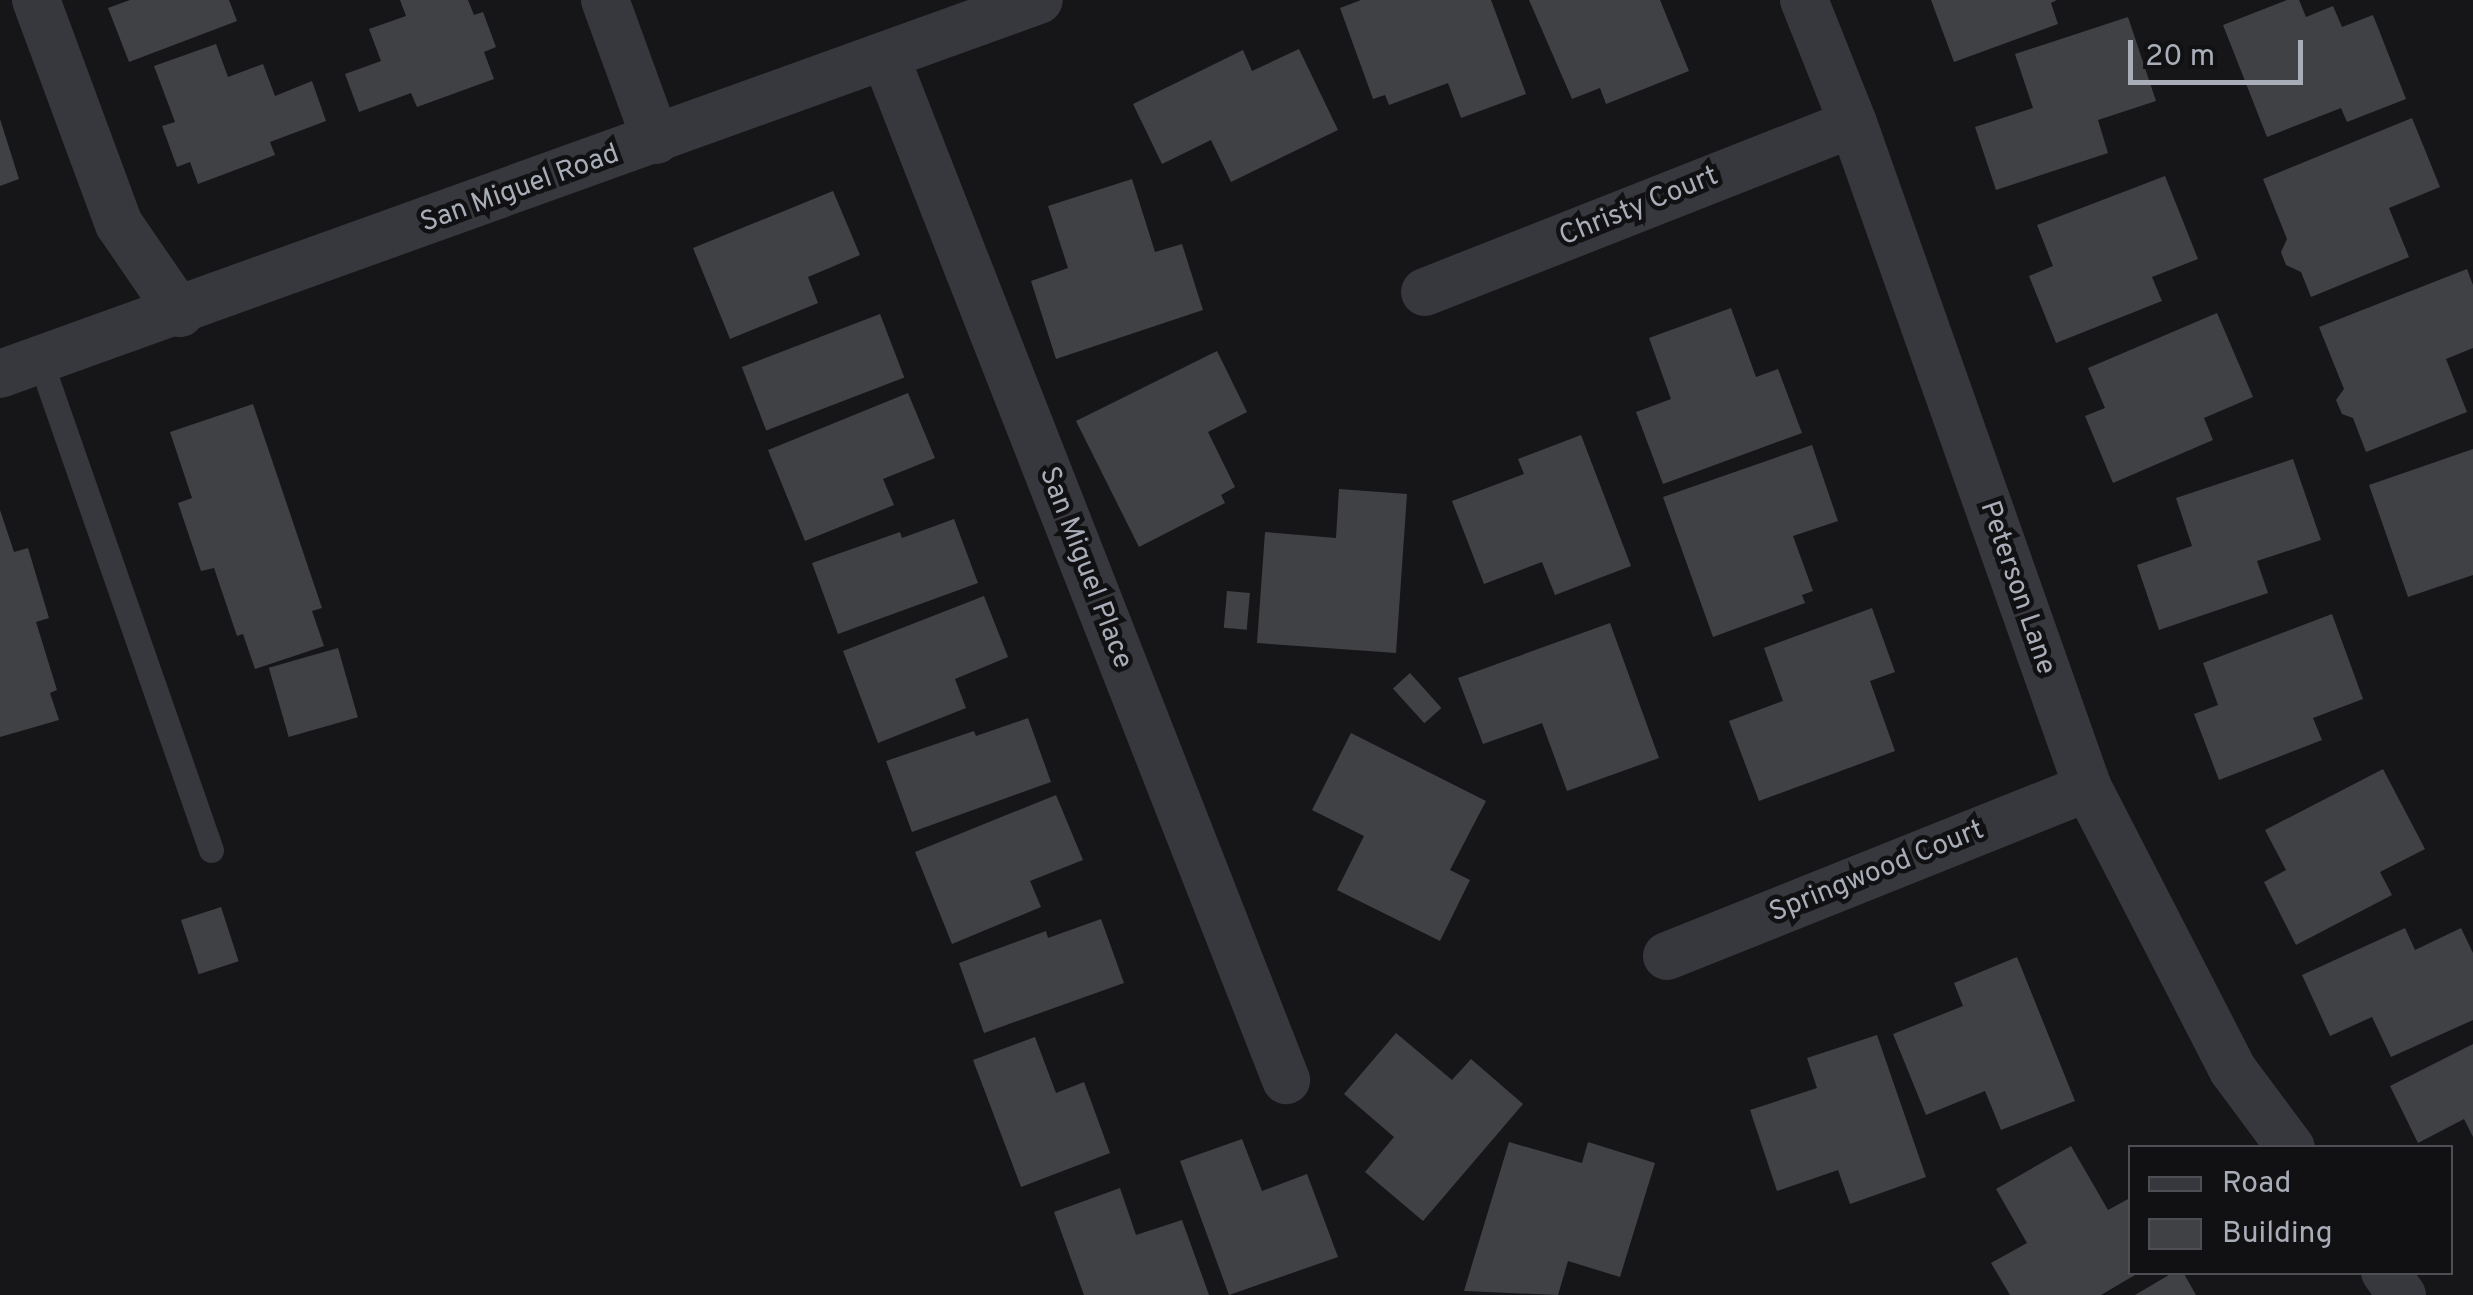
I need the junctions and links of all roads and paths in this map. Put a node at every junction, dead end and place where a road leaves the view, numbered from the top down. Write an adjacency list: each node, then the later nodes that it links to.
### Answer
1 (36, 0): 9 (street)
2 (605, 0): 7 (street)
3 (1039, 0): 5 (street, San Miguel Road)
4 (1804, 0): 6 (street, Peterson Lane)
5 (884, 56): 7 (street, San Miguel Road); 14 (street, San Miguel Place)
6 (1853, 122): 8 (street, Christy Court); 11 (street, Peterson Lane)
7 (656, 140): 9 (street, San Miguel Road)
8 (1425, 292)
9 (180, 313): 10 (street, San Miguel Road)
10 (20, 367): 12 (lane)
11 (2088, 788): 13 (street, Springwood Court); 15 (street, Peterson Lane)
12 (211, 850)
13 (1667, 956)
14 (1286, 1080)
15 (2289, 1145)

